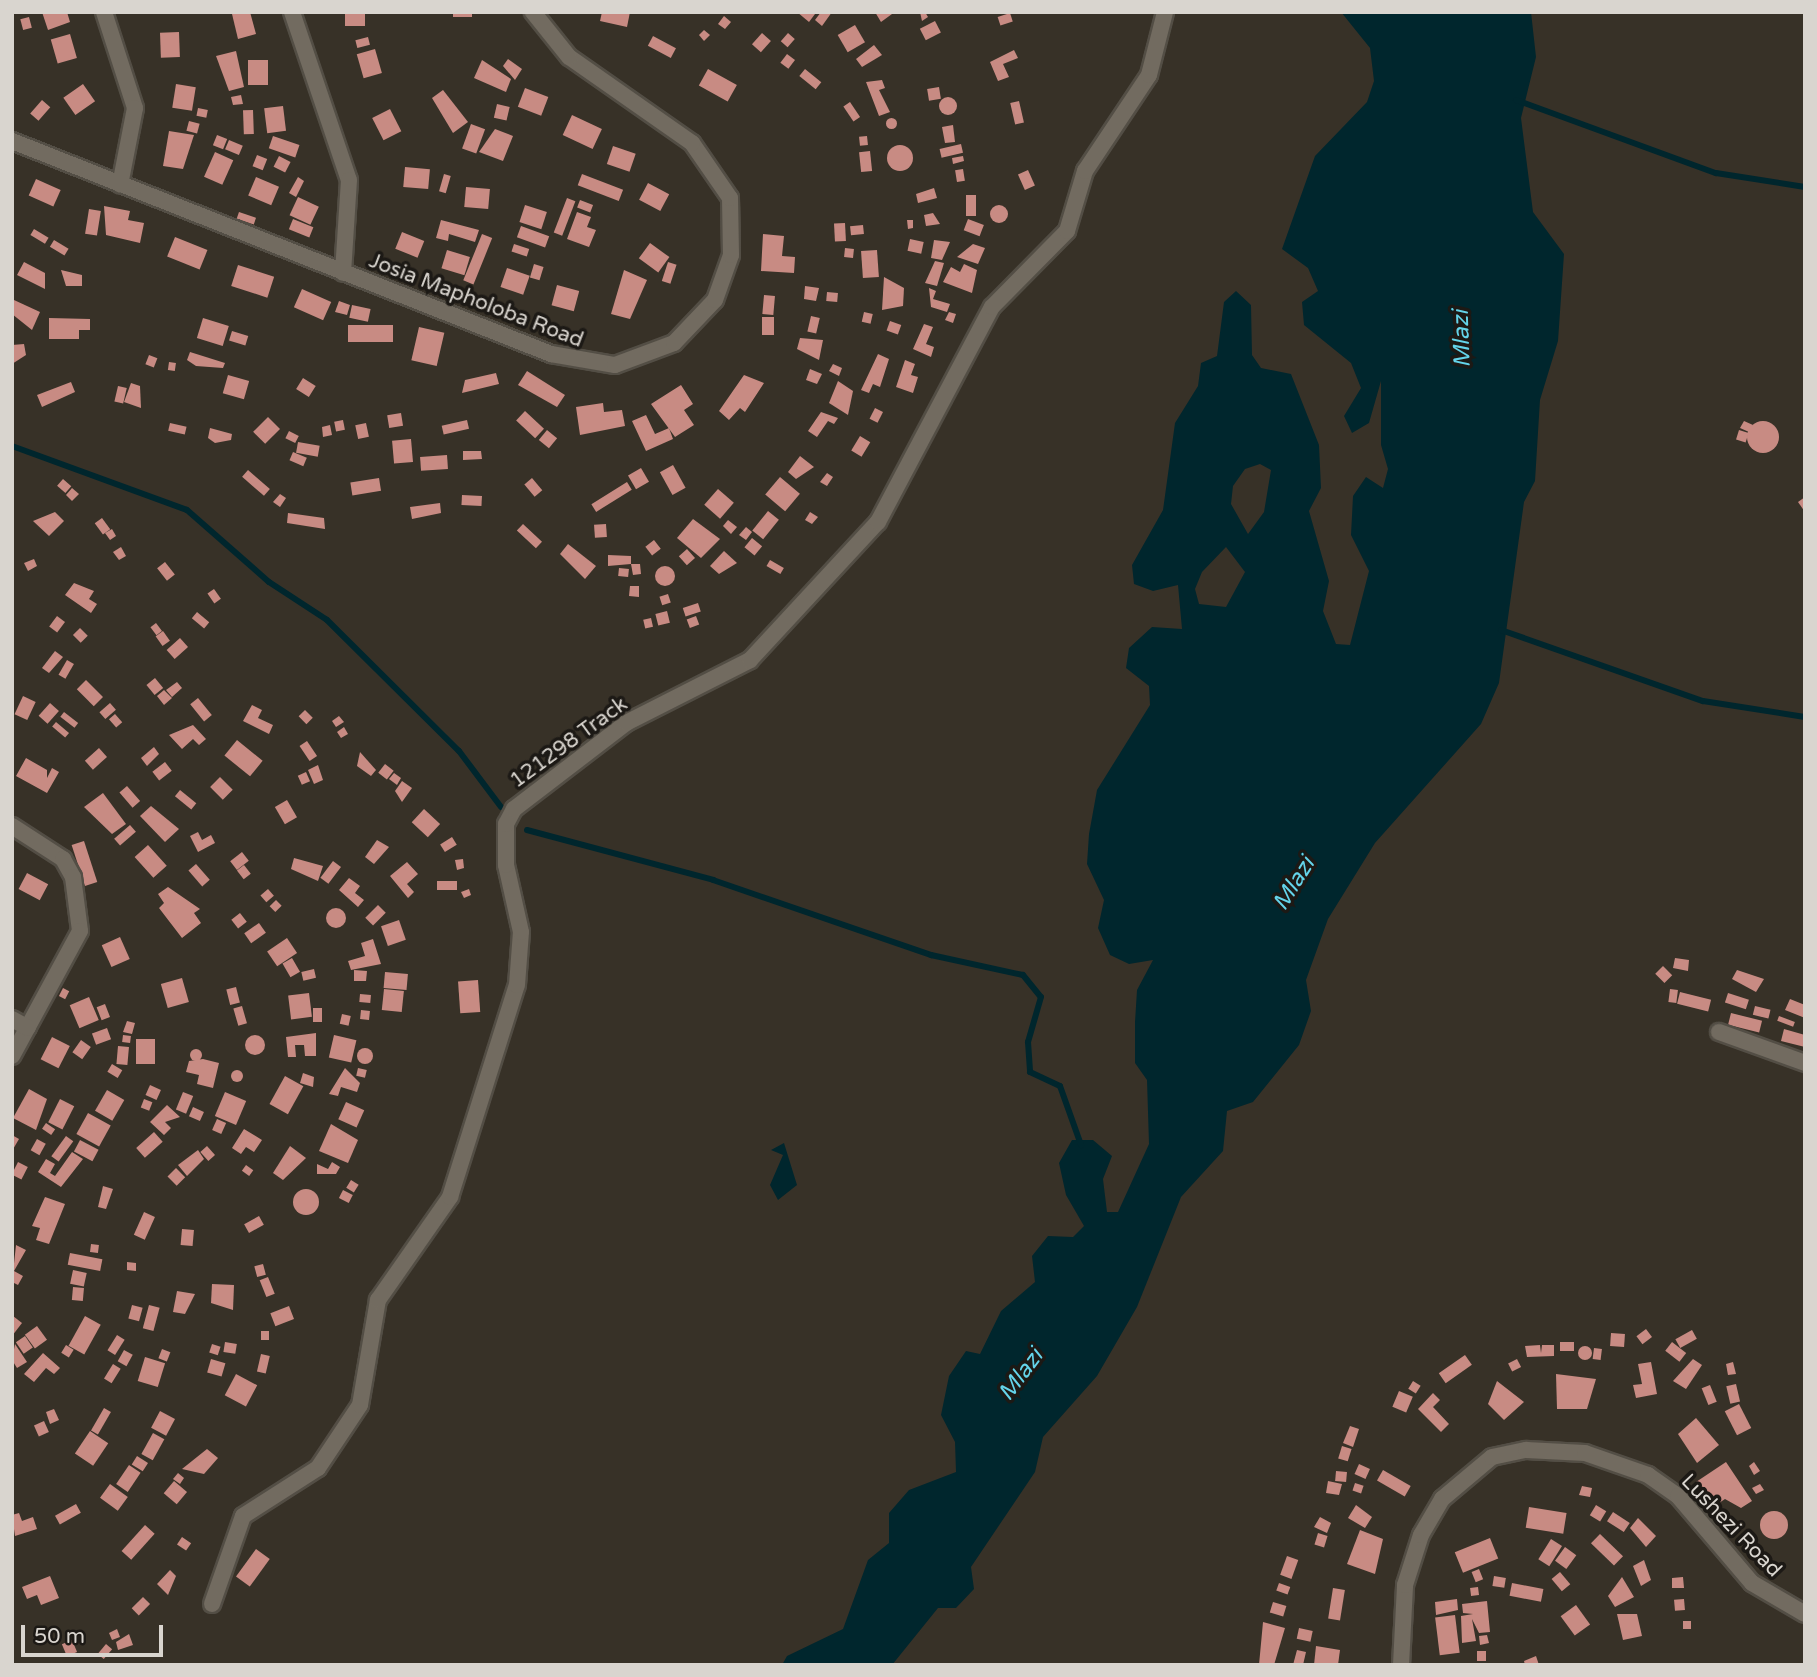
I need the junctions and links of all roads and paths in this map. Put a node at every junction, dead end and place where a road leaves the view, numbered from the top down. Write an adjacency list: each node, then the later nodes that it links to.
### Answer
1 (104, 12): 6 (street)
2 (292, 12): 7 (street)
3 (533, 12): 7 (street, Josia Mapholoba Road)
4 (1165, 12): 14 (street, 121298 Track)
5 (12, 141): 6 (street, Josia Mapholoba Road)
6 (120, 185): 7 (street, Josia Mapholoba Road)
7 (343, 273)
8 (12, 827): 10 (street)
9 (12, 1018): 10 (street)
10 (28, 1028): 12 (street)
11 (1718, 1032): 13 (street)
12 (12, 1056)
13 (1805, 1063)
14 (212, 1604)
15 (1805, 1614): 16 (street, Lushezi Road)
16 (1401, 1665)

